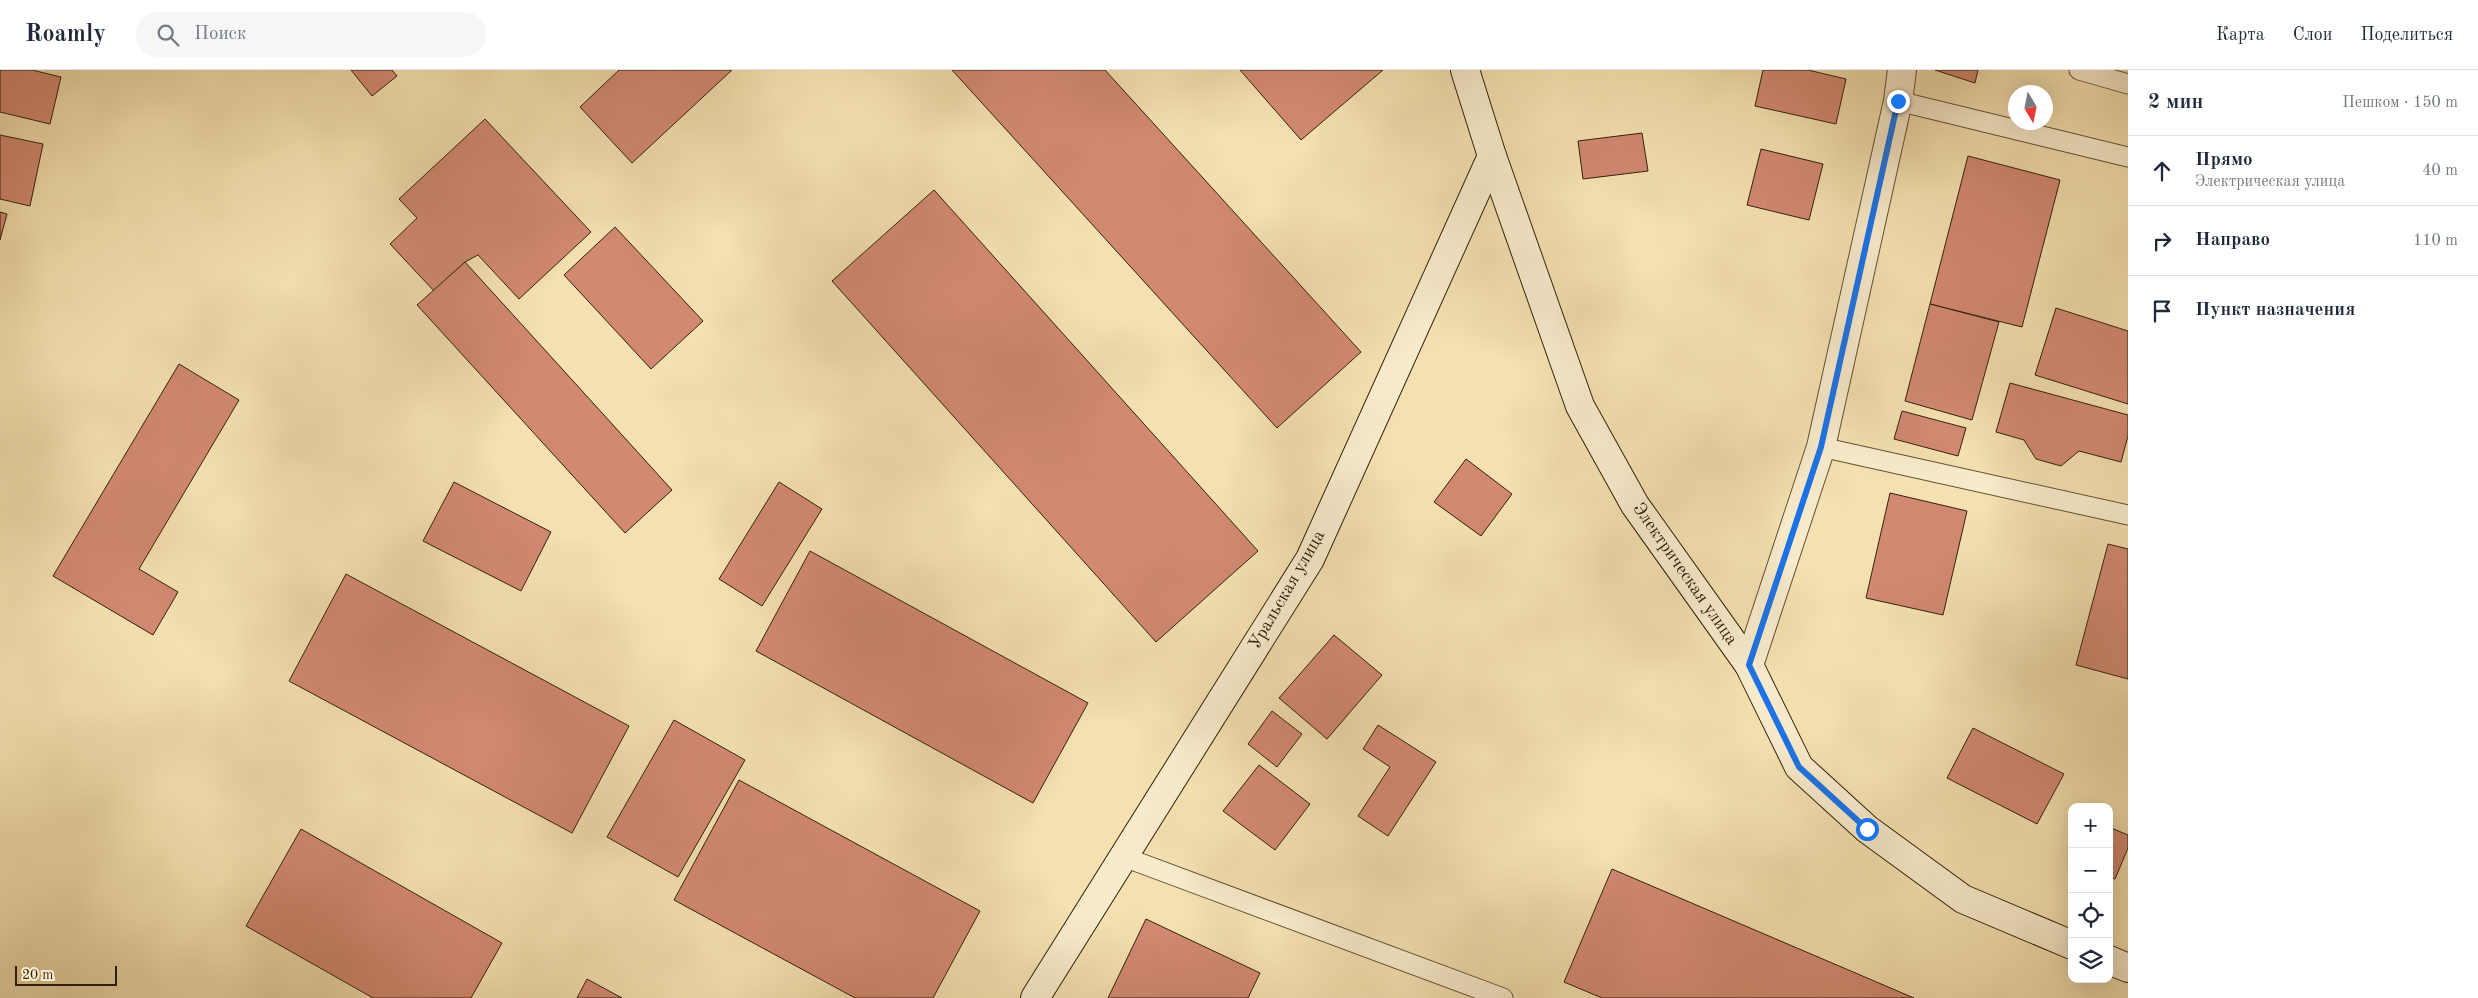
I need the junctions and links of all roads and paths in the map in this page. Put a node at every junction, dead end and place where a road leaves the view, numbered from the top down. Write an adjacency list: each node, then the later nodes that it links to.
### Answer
1 (1465, 70): 6 (street, Электрическая улица)
2 (1902, 70): 5 (street)
3 (2079, 70): 4 (lane)
4 (2128, 84)
5 (1898, 101): 7 (lane); 8 (street)
6 (1492, 156): 10 (street, Электрическая улица); 11 (street, Уральская улица)
7 (2128, 157)
8 (1821, 447): 9 (lane); 10 (street)
9 (2128, 514)
10 (1749, 665): 12 (street, Электрическая улица)
11 (1124, 857): 15 (street, Уральская улица); 16 (lane)
12 (2068, 942)
13 (2113, 962): 14 (street)
14 (2128, 968)
15 (1035, 998)
16 (1503, 998)

